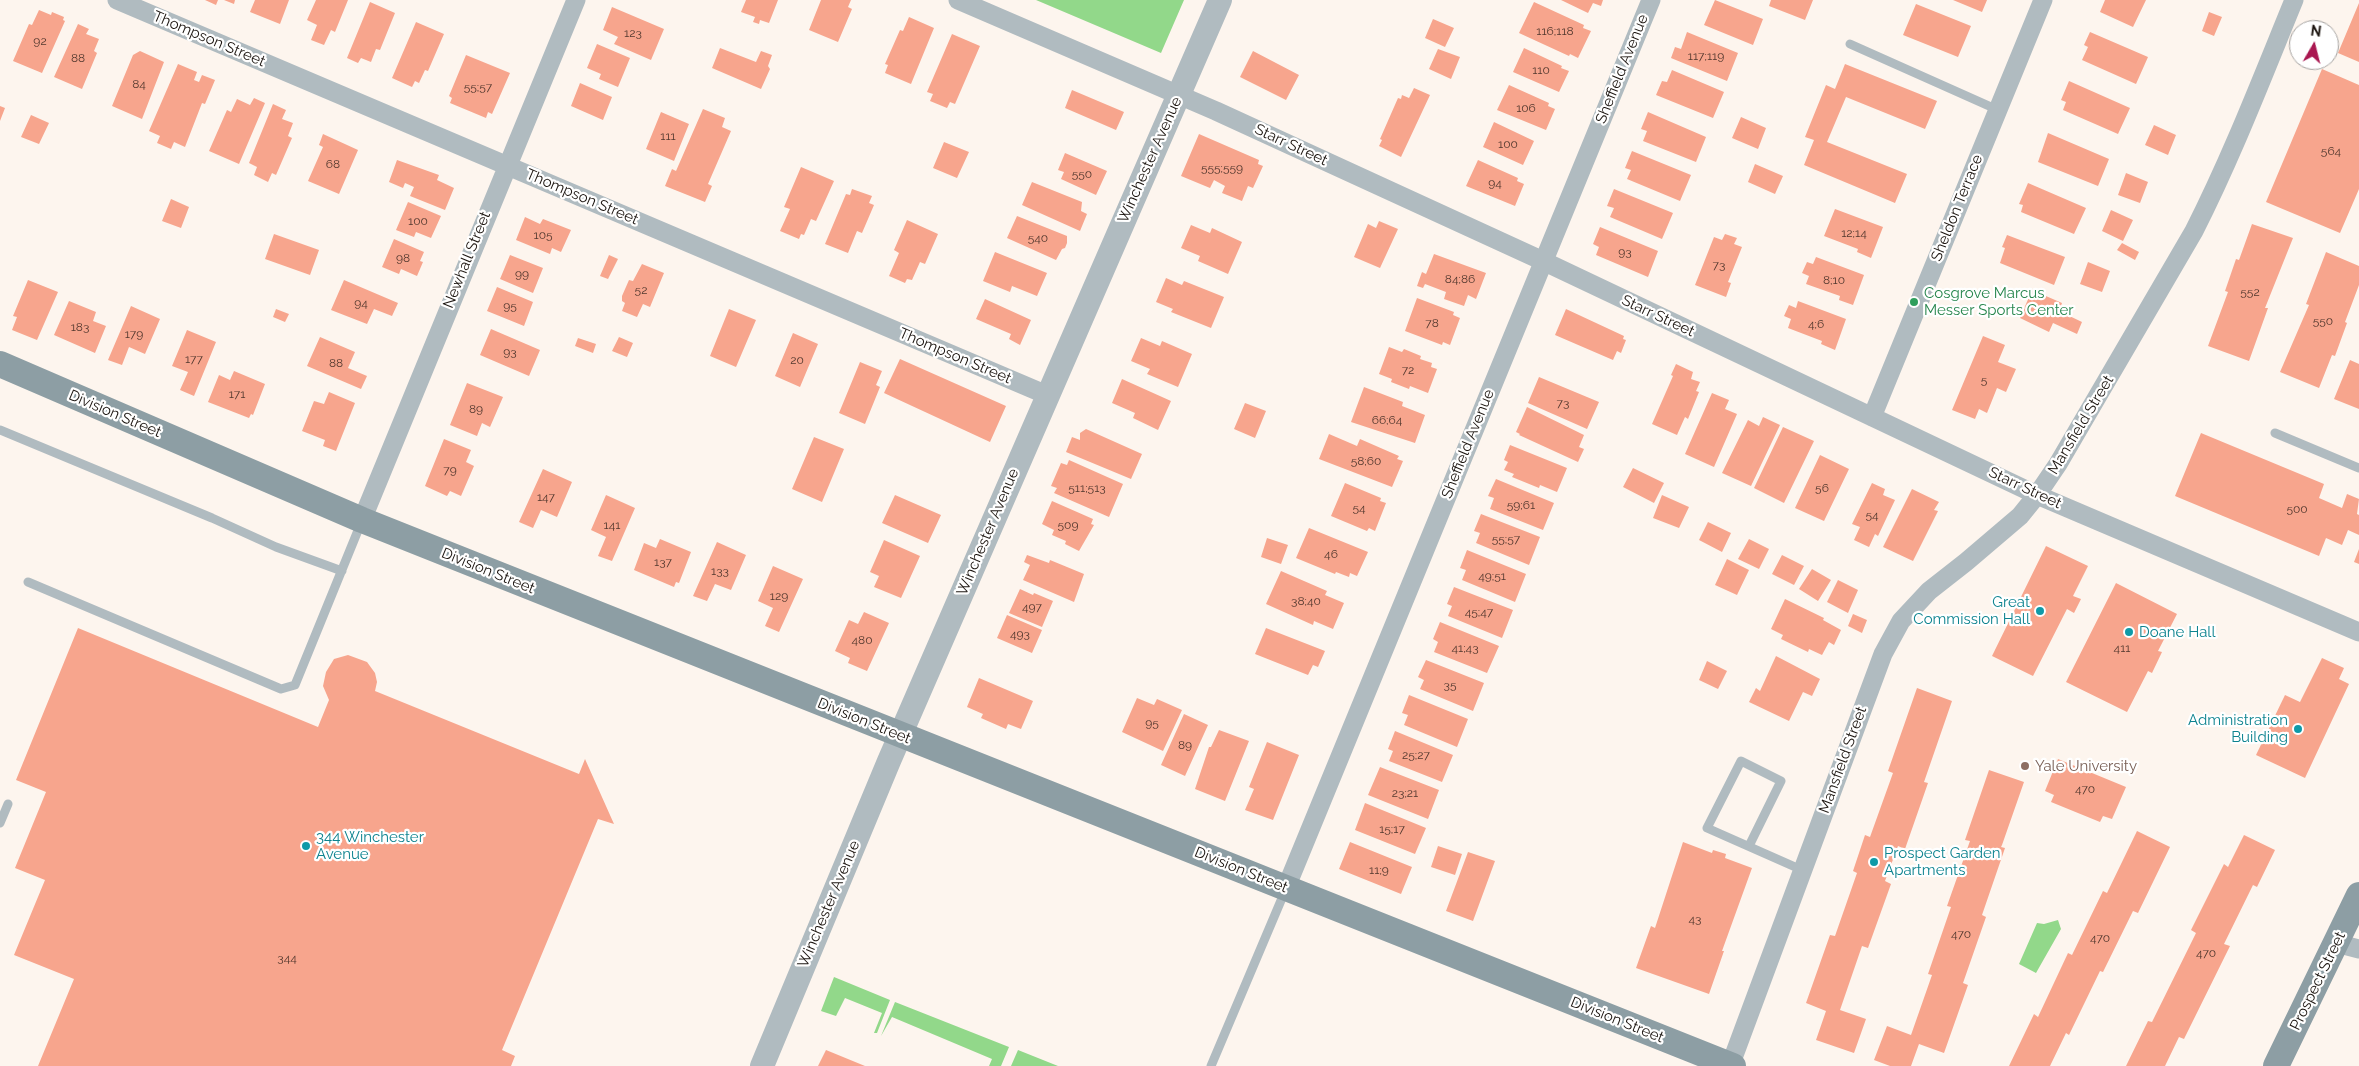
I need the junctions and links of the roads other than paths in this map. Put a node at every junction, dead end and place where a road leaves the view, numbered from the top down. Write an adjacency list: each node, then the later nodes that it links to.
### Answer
1 (117, 0): 11 (street, Thompson Street)
2 (576, 0): 11 (street, Newhall Street)
3 (958, 0): 9 (street, Starr Street)
4 (1220, 0): 9 (street, Winchester Avenue)
5 (1651, 0): 12 (street, Sheffield Avenue)
6 (2043, 0): 10 (street, Sheldon Terrace)
7 (2294, 0): 19 (street, Mansfield Street)
8 (1850, 44): 10 (lane)
9 (1179, 94): 12 (street, Starr Street); 14 (street, Winchester Avenue)
10 (1998, 110): 15 (street, Sheldon Terrace)
11 (506, 164): 14 (street, Thompson Street); 20 (street, Newhall Street)
12 (1543, 261): 15 (street, Starr Street); 29 (street, Sheffield Avenue)
13 (0, 364): 20 (main road, Division Street)
14 (1047, 394): 24 (street, Winchester Avenue)
15 (1872, 416): 19 (street, Starr Street)
16 (0, 430): 21 (lane)
17 (2275, 433): 18 (lane)
18 (2359, 468)
19 (2037, 495): 23 (street, Starr Street); 28 (street, Mansfield Street)
20 (362, 520): 21 (lane); 24 (main road, Division Street)
21 (342, 570): 22 (lane)
22 (28, 582)
23 (2359, 632)
24 (900, 735): 29 (main road, Division Street); 32 (street, Winchester Avenue)
25 (8, 804): 26 (lane)
26 (0, 823)
27 (1750, 846): 27 (lane); 28 (lane)
28 (1802, 870): 34 (street, Mansfield Street)
29 (1286, 888): 33 (lane); 34 (main road, Division Street)
30 (2359, 895): 31 (main road, Prospect Street)
31 (2348, 946): 35 (main road, Prospect Street)
32 (762, 1066)
33 (1212, 1066)
34 (1731, 1066)
35 (2276, 1066)

